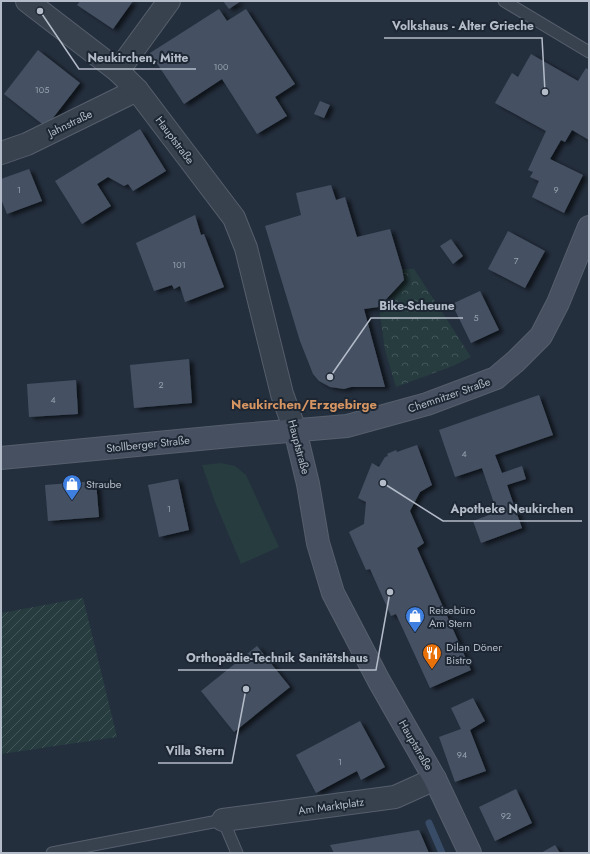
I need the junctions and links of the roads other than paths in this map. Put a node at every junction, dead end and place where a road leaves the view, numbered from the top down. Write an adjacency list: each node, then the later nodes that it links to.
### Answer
1 (27, 1): 5 (street, Hauptstraße)
2 (169, 1): 5 (street)
3 (504, 1): 4 (lane)
4 (589, 52)
5 (118, 71): 6 (street, Hauptstraße)
6 (137, 90): 7 (street, Jahnstraße); 9 (street, Hauptstraße)
7 (1, 153)
8 (589, 227): 9 (main road, Chemnitzer Straße)
9 (295, 430): 10 (main road, Stollberger Straße); 11 (main road, Hauptstraße)
10 (1, 458)
11 (435, 779): 12 (street, Am Marktplatz); 15 (main road, Hauptstraße)
12 (223, 820): 13 (lane, Am Marktplatz); 14 (lane)
13 (52, 853)
14 (237, 853)
15 (470, 853)

